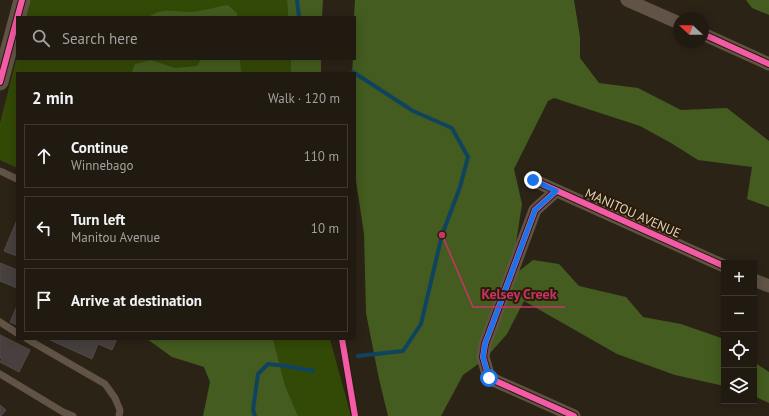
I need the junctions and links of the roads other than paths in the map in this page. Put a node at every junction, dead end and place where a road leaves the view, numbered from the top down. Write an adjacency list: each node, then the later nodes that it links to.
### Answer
1 (22, 0): 3 (street)
2 (627, 0): 4 (street)
3 (17, 16)
4 (673, 20)
5 (16, 21): 8 (street)
6 (709, 37): 7 (street)
7 (769, 64)
8 (1, 73)
9 (0, 171): 10 (lane)
10 (16, 179)
11 (533, 180): 12 (street, MANITOU AVENUE)
12 (556, 191): 13 (street, MANITOU AVENUE); 22 (street)
13 (721, 265)
14 (757, 281): 15 (street)
15 (769, 286)
16 (0, 322): 17 (lane)
17 (16, 332)
18 (29, 340): 21 (lane)
19 (0, 374): 20 (lane)
20 (73, 416)
21 (119, 416)
22 (574, 416)

